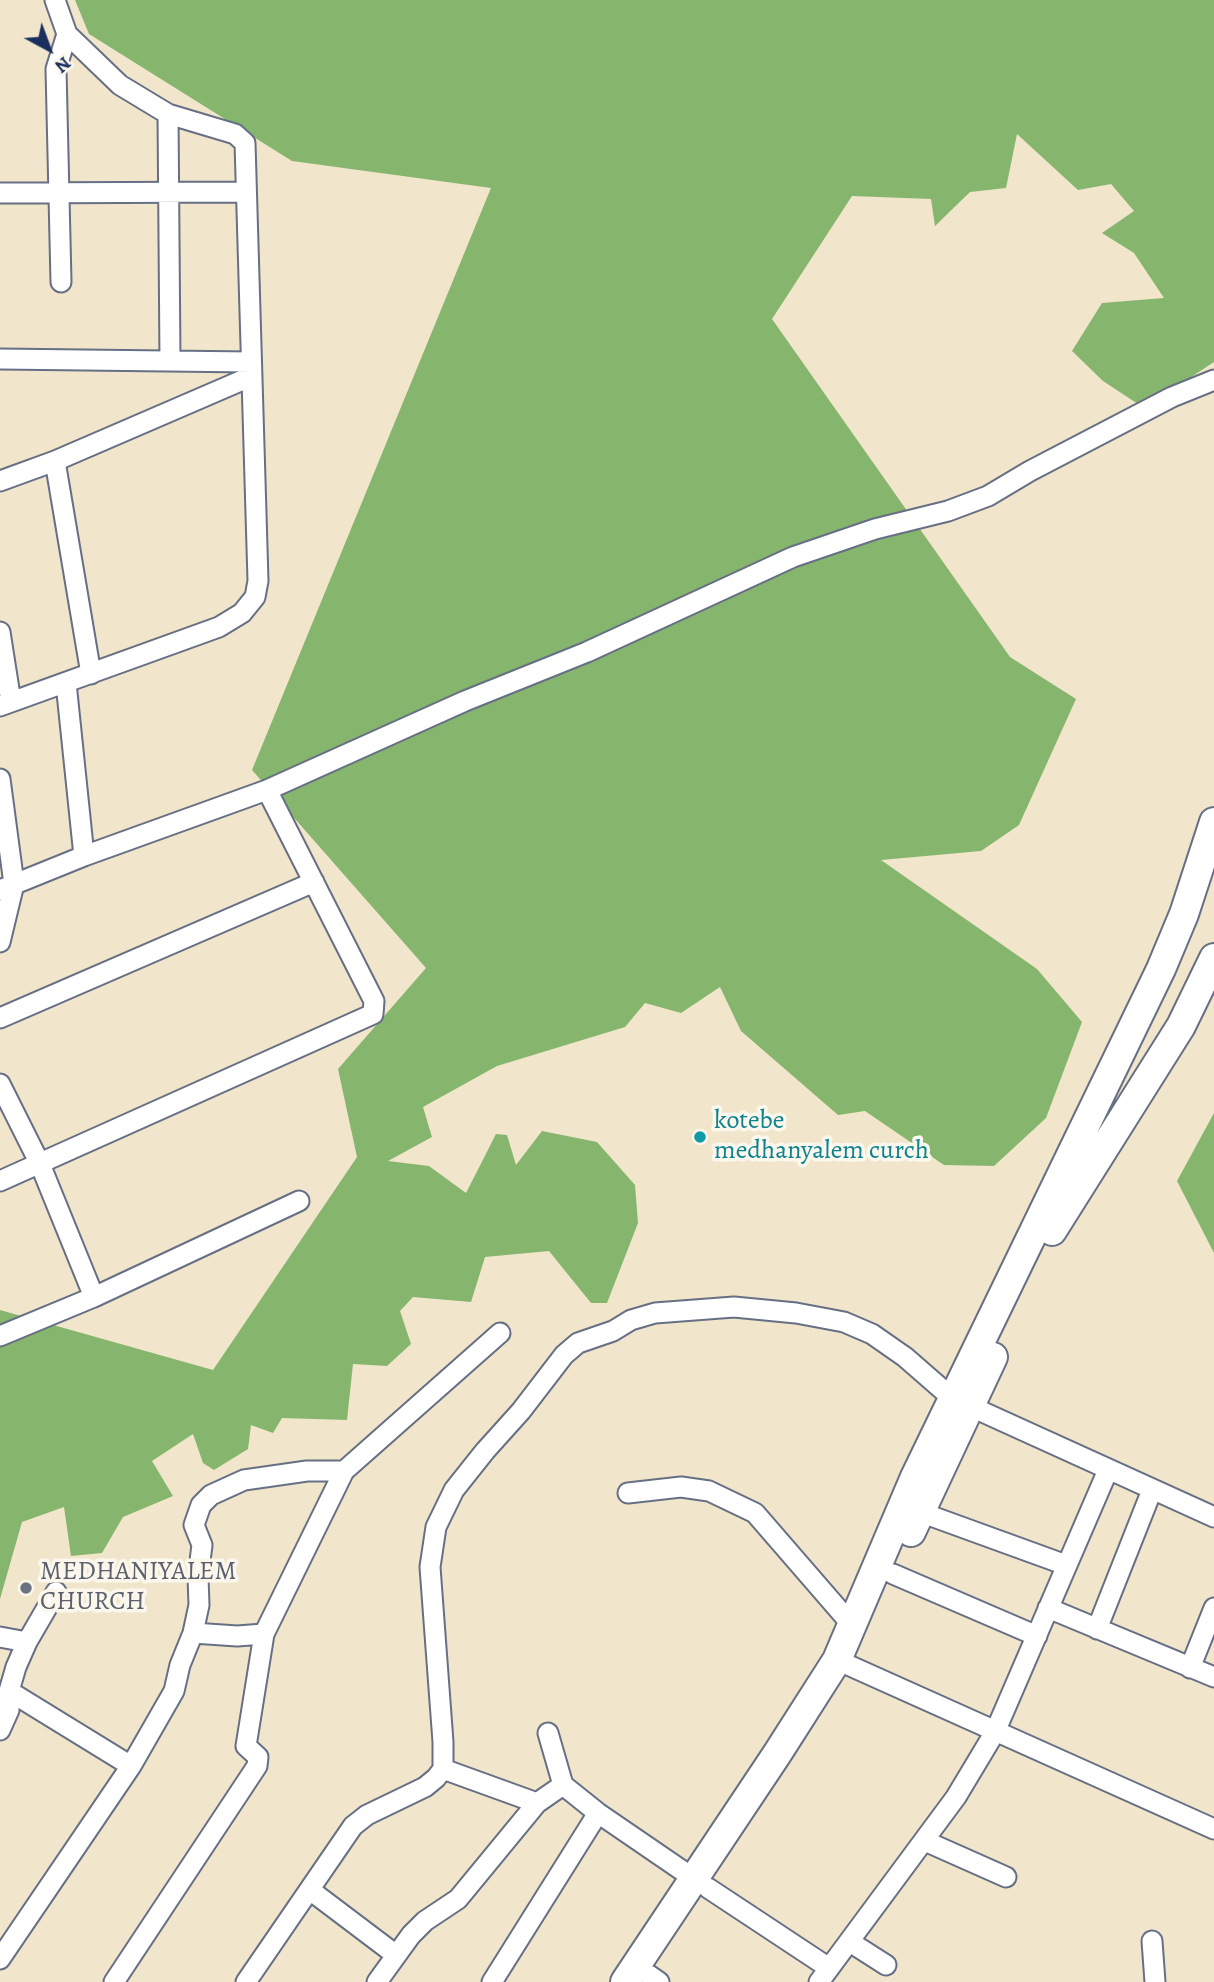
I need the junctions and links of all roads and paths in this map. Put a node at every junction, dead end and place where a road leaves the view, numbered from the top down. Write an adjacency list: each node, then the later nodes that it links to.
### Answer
1 (55, 0): 2 (street)
2 (67, 34): 3 (street); 6 (street)
3 (168, 114): 4 (street); 7 (street)
4 (246, 192): 7 (street); 11 (street)
5 (0, 193): 6 (street)
6 (59, 193): 7 (street); 8 (street)
7 (169, 193): 10 (street)
8 (61, 282)
9 (0, 359): 10 (street)
10 (170, 361): 11 (street)
11 (251, 369): 13 (street); 16 (street)
12 (1214, 380): 20 (street)
13 (55, 461): 14 (street); 16 (street)
14 (0, 481)
15 (0, 632): 18 (street)
16 (91, 674): 17 (street)
17 (66, 683): 18 (street); 22 (street)
18 (5, 704)
19 (0, 779): 24 (street)
20 (267, 790): 22 (street); 23 (street)
21 (1214, 822): 32 (main road)
22 (84, 856): 24 (street)
23 (314, 882): 27 (street); 29 (street)
24 (7, 887): 25 (street)
25 (0, 942)
26 (1214, 958): 32 (main road)
27 (0, 1018)
28 (0, 1084): 29 (street)
29 (40, 1164): 30 (street); 33 (street)
30 (0, 1181)
31 (299, 1201): 33 (street)
32 (1044, 1229): 36 (main road)
33 (94, 1297): 35 (street)
34 (500, 1333): 38 (street)
35 (0, 1336)
36 (961, 1403): 37 (street); 41 (main road); 48 (main road); 63 (street)
37 (1108, 1469): 39 (street); 43 (street)
38 (344, 1471): 50 (street); 51 (street)
39 (1152, 1490): 42 (street); 49 (street)
40 (628, 1493): 48 (street)
41 (920, 1512): 43 (street); 44 (main road)
42 (1214, 1517)
43 (1066, 1565): 46 (street)
44 (893, 1574): 52 (street); 55 (main road)
45 (56, 1592): 54 (street)
46 (1048, 1608): 49 (street); 52 (street)
47 (1214, 1608): 56 (street)
48 (852, 1625): 55 (main road)
49 (1097, 1629): 56 (street)
50 (193, 1633): 51 (street); 62 (street)
51 (264, 1634): 79 (street)
52 (1037, 1636): 60 (street)
53 (0, 1637): 54 (street)
54 (27, 1642): 58 (street)
55 (845, 1663): 60 (street); 70 (main road)
56 (1191, 1668): 57 (street)
57 (1214, 1677)
58 (9, 1691): 59 (street); 62 (street)
59 (0, 1730)
60 (995, 1732): 67 (street); 68 (street)
61 (548, 1733): 64 (street)
62 (131, 1766): 75 (street)
63 (443, 1769): 65 (street); 71 (street)
64 (563, 1785): 65 (street); 66 (street)
65 (537, 1803): 74 (street)
66 (598, 1813): 70 (street); 82 (street)
67 (1214, 1829)
68 (925, 1841): 69 (street); 73 (street)
69 (1006, 1877)
70 (700, 1883): 77 (street); 78 (main road)
71 (310, 1890): 74 (street); 80 (street)
72 (1152, 1941): 83 (street)
73 (850, 1942): 76 (street); 77 (street)
74 (396, 1955): 81 (street)
75 (0, 1959)
76 (887, 1965)
77 (824, 1975)
78 (644, 1980)
79 (114, 1982)
80 (246, 1982)
81 (376, 1982)
82 (492, 1982)
83 (1155, 1982)

